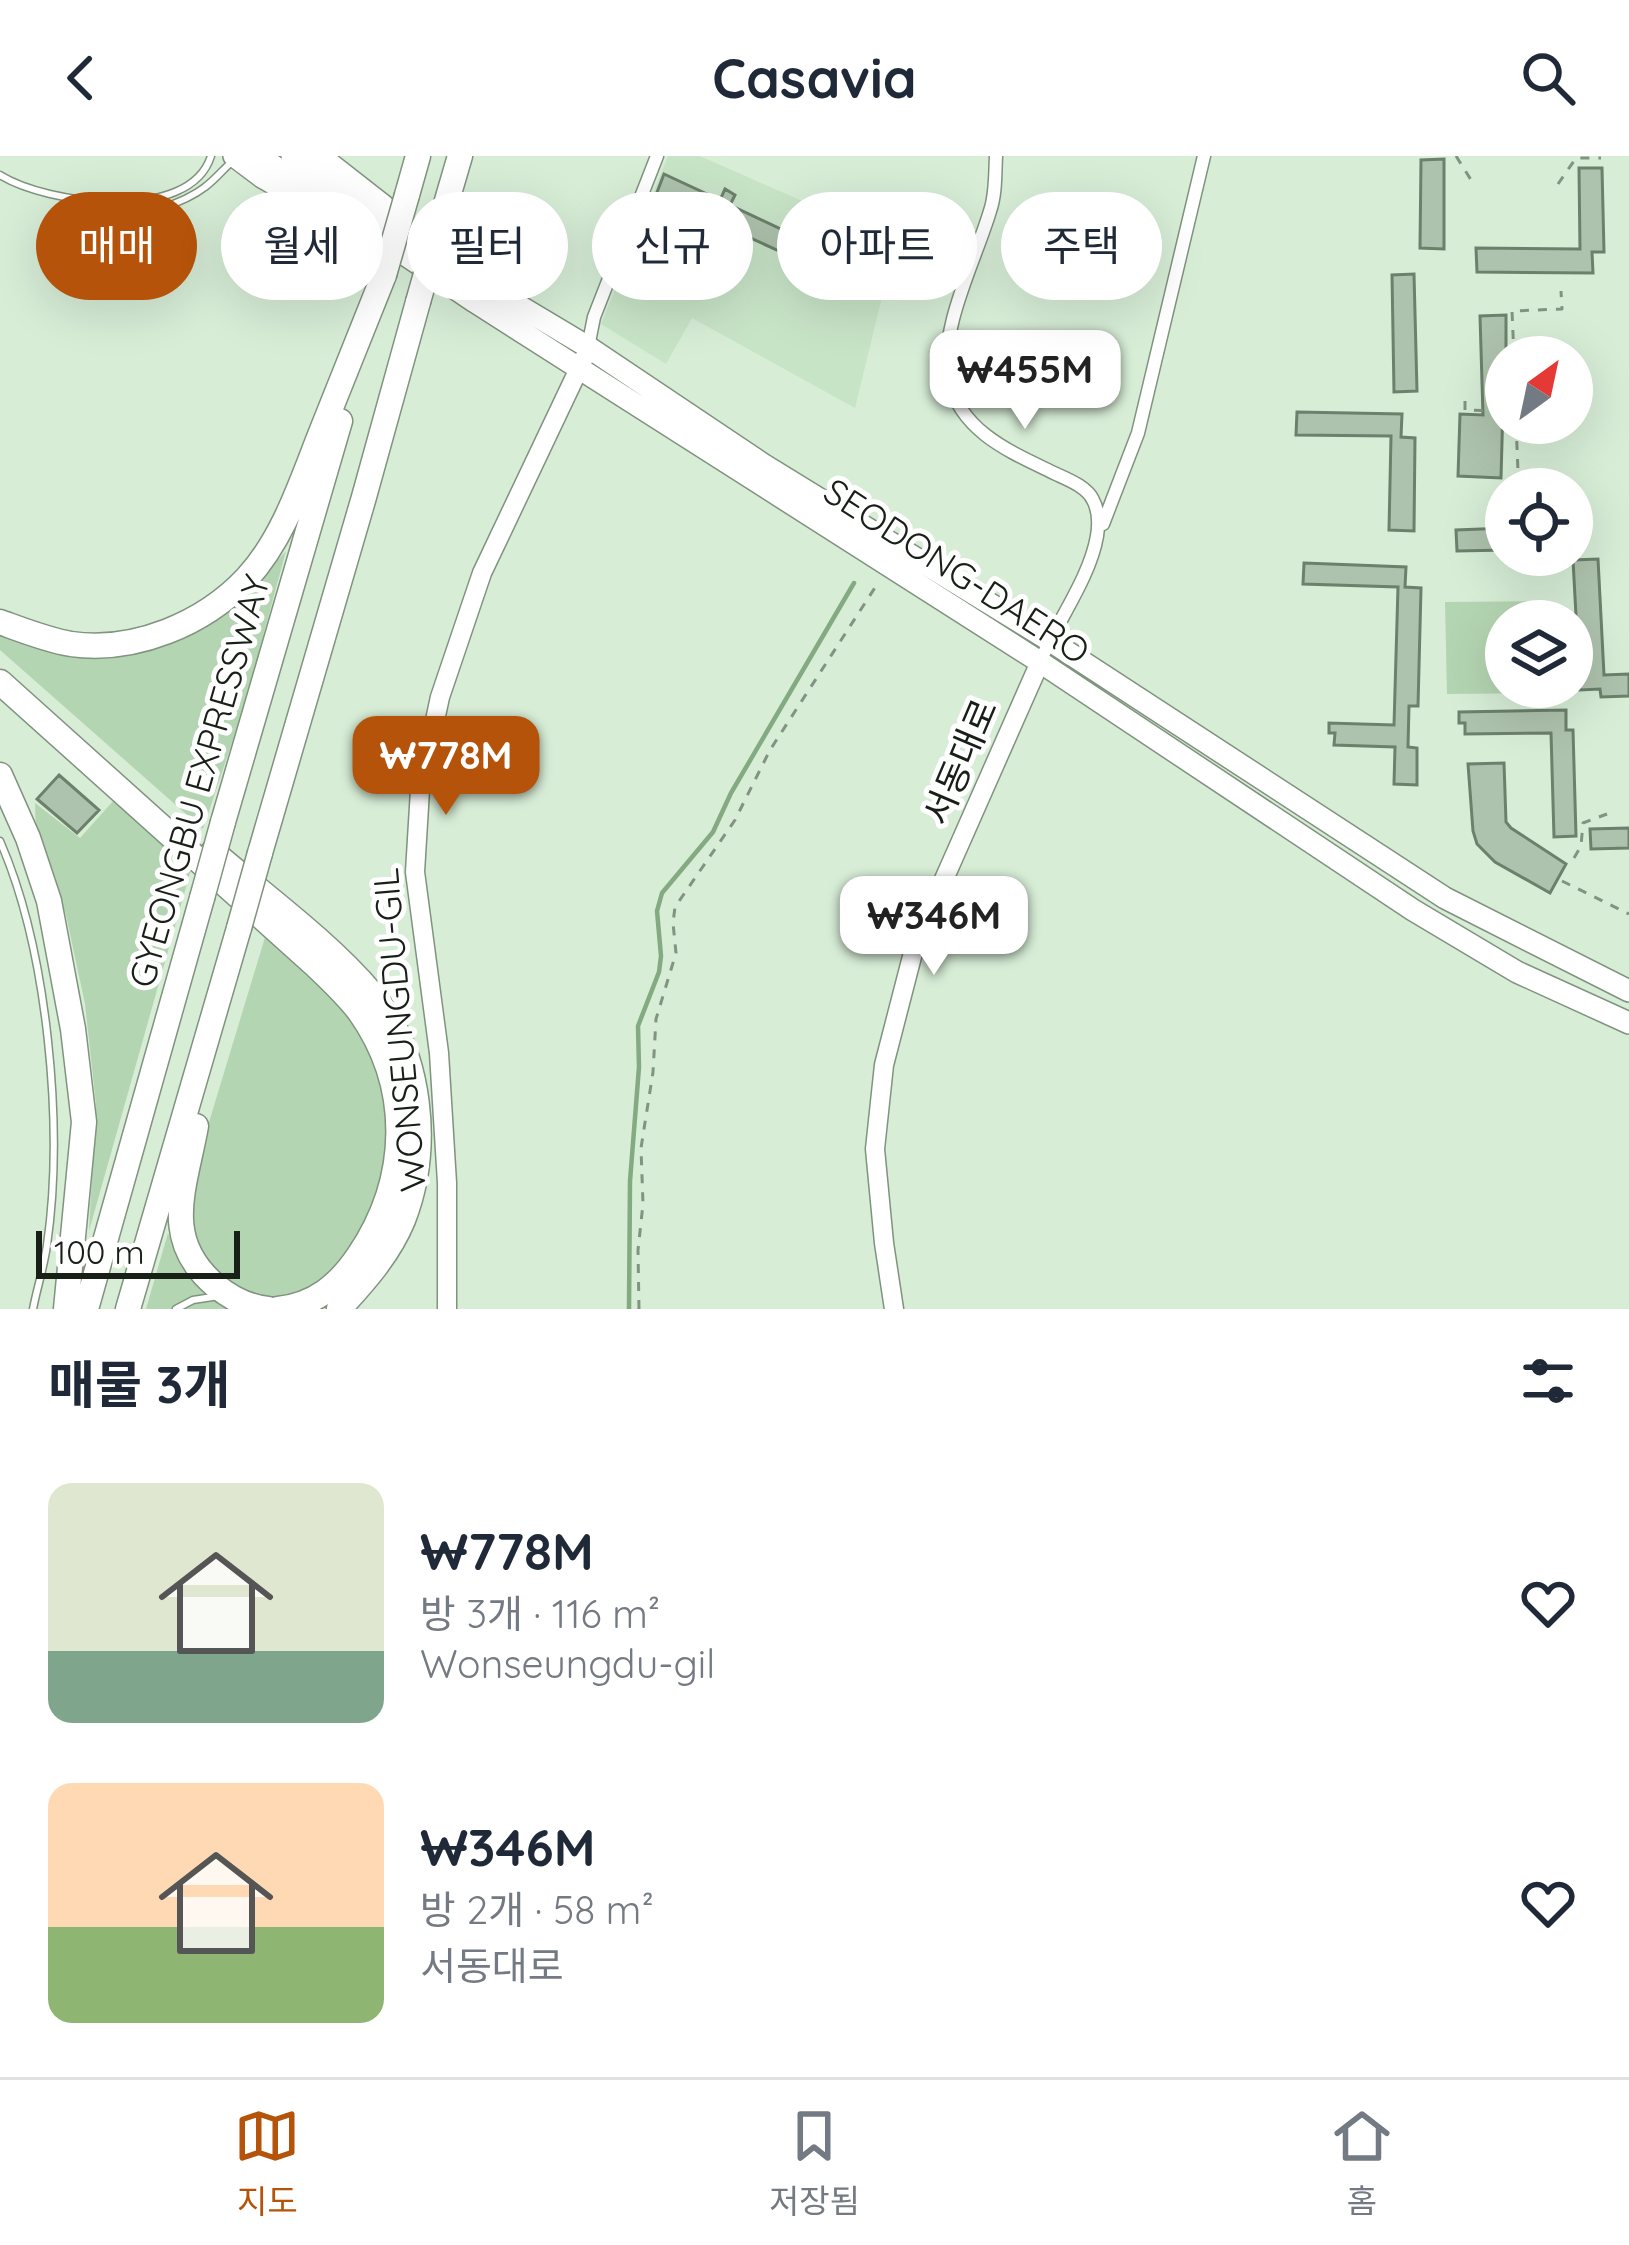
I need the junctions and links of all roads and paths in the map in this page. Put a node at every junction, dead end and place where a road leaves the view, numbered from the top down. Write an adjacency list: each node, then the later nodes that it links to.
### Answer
1 (211, 156): 16 (lane)
2 (292, 156): 19 (main road, SEODONG-DAERO)
3 (320, 156): 18 (main road)
4 (418, 156): 21 (highway, bridge)
5 (460, 156): 42 (highway, bridge)
6 (657, 156): 25 (street)
7 (996, 156): 28 (street)
8 (1204, 156): 28 (street)
9 (1456, 156): 13 (path)
10 (244, 157): 17 (lane); 20 (main road, SEODONG-DAERO)
11 (1601, 158): 14 (path)
12 (0, 175): 15 (lane)
13 (1473, 183)
14 (1558, 184)
15 (39, 192)
16 (168, 192)
17 (197, 192)
18 (407, 239)
19 (407, 242)
20 (407, 244)
21 (384, 275): 30 (highway); 47 (highway, GYEONGBU EXPRESSWAY, bridge)
22 (1561, 291): 24 (path)
23 (507, 300): 25 (main road, SEODONG-DAERO)
24 (1513, 336)
25 (584, 357): 29 (main road, SEODONG-DAERO); 31 (main road, SEODONG-DAERO); 53 (street, WONSEUNGDU-GIL)
26 (1465, 401): 27 (path)
27 (1485, 410)
28 (1097, 539): 31 (street)
29 (888, 567): 32 (main road, SEODONG-DAERO); 54 (path)
30 (0, 622)
31 (1049, 640): 32 (street); 41 (main road, SEODONG-DAERO)
32 (1040, 662): 43 (main road, SEODONG-DAERO); 55 (street, 서동대로)
33 (0, 663): 52 (highway)
34 (0, 682): 51 (highway)
35 (0, 775): 46 (highway)
36 (1606, 814): 38 (path)
37 (0, 841): 45 (lane)
38 (1574, 858)
39 (1562, 881): 40 (path)
40 (1629, 914)
41 (1629, 991)
42 (216, 1013): 44 (highway); 48 (highway)
43 (1629, 1023)
44 (228, 1294): 49 (lane); 50 (highway)
45 (33, 1309)
46 (66, 1309)
47 (86, 1309)
48 (128, 1309)
49 (176, 1309)
50 (268, 1309)
51 (278, 1309)
52 (339, 1309)
53 (447, 1309)
54 (639, 1309)
55 (894, 1309)

